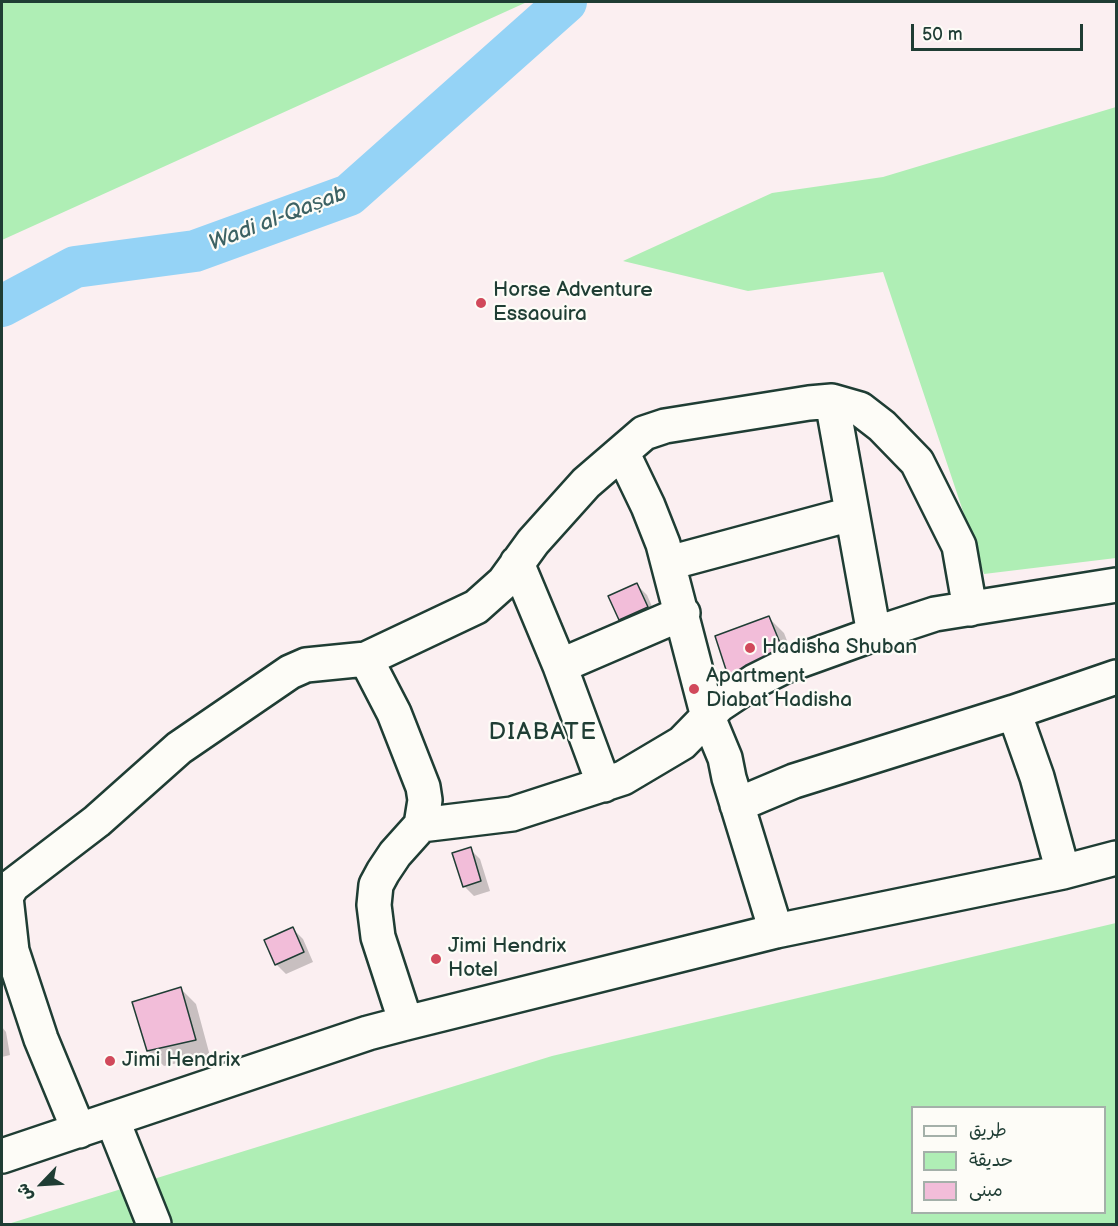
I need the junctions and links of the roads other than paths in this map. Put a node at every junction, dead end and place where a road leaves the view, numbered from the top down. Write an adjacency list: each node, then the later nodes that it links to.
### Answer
1 (832, 401): 2 (street); 3 (street); 7 (street)
2 (622, 454): 4 (street); 5 (street)
3 (851, 514): 5 (street); 9 (street)
4 (517, 563): 10 (street); 11 (street)
5 (669, 563): 8 (street)
6 (1116, 585): 7 (street)
7 (970, 609): 9 (street)
8 (683, 613): 11 (street); 14 (street)
9 (874, 634): 14 (street)
10 (366, 659): 17 (street); 23 (street)
11 (560, 666): 15 (street)
12 (1116, 676): 13 (street)
13 (1014, 712): 16 (street); 19 (street)
14 (708, 717): 15 (street); 16 (street)
15 (604, 785): 17 (street)
16 (737, 805): 20 (street)
17 (421, 825): 21 (street)
18 (1116, 858): 19 (street)
19 (1063, 872): 20 (street)
20 (776, 931): 21 (street)
21 (406, 1023): 22 (street)
22 (112, 1119): 23 (street); 25 (street)
23 (79, 1131): 24 (street)
24 (2, 1156)
25 (154, 1224)

